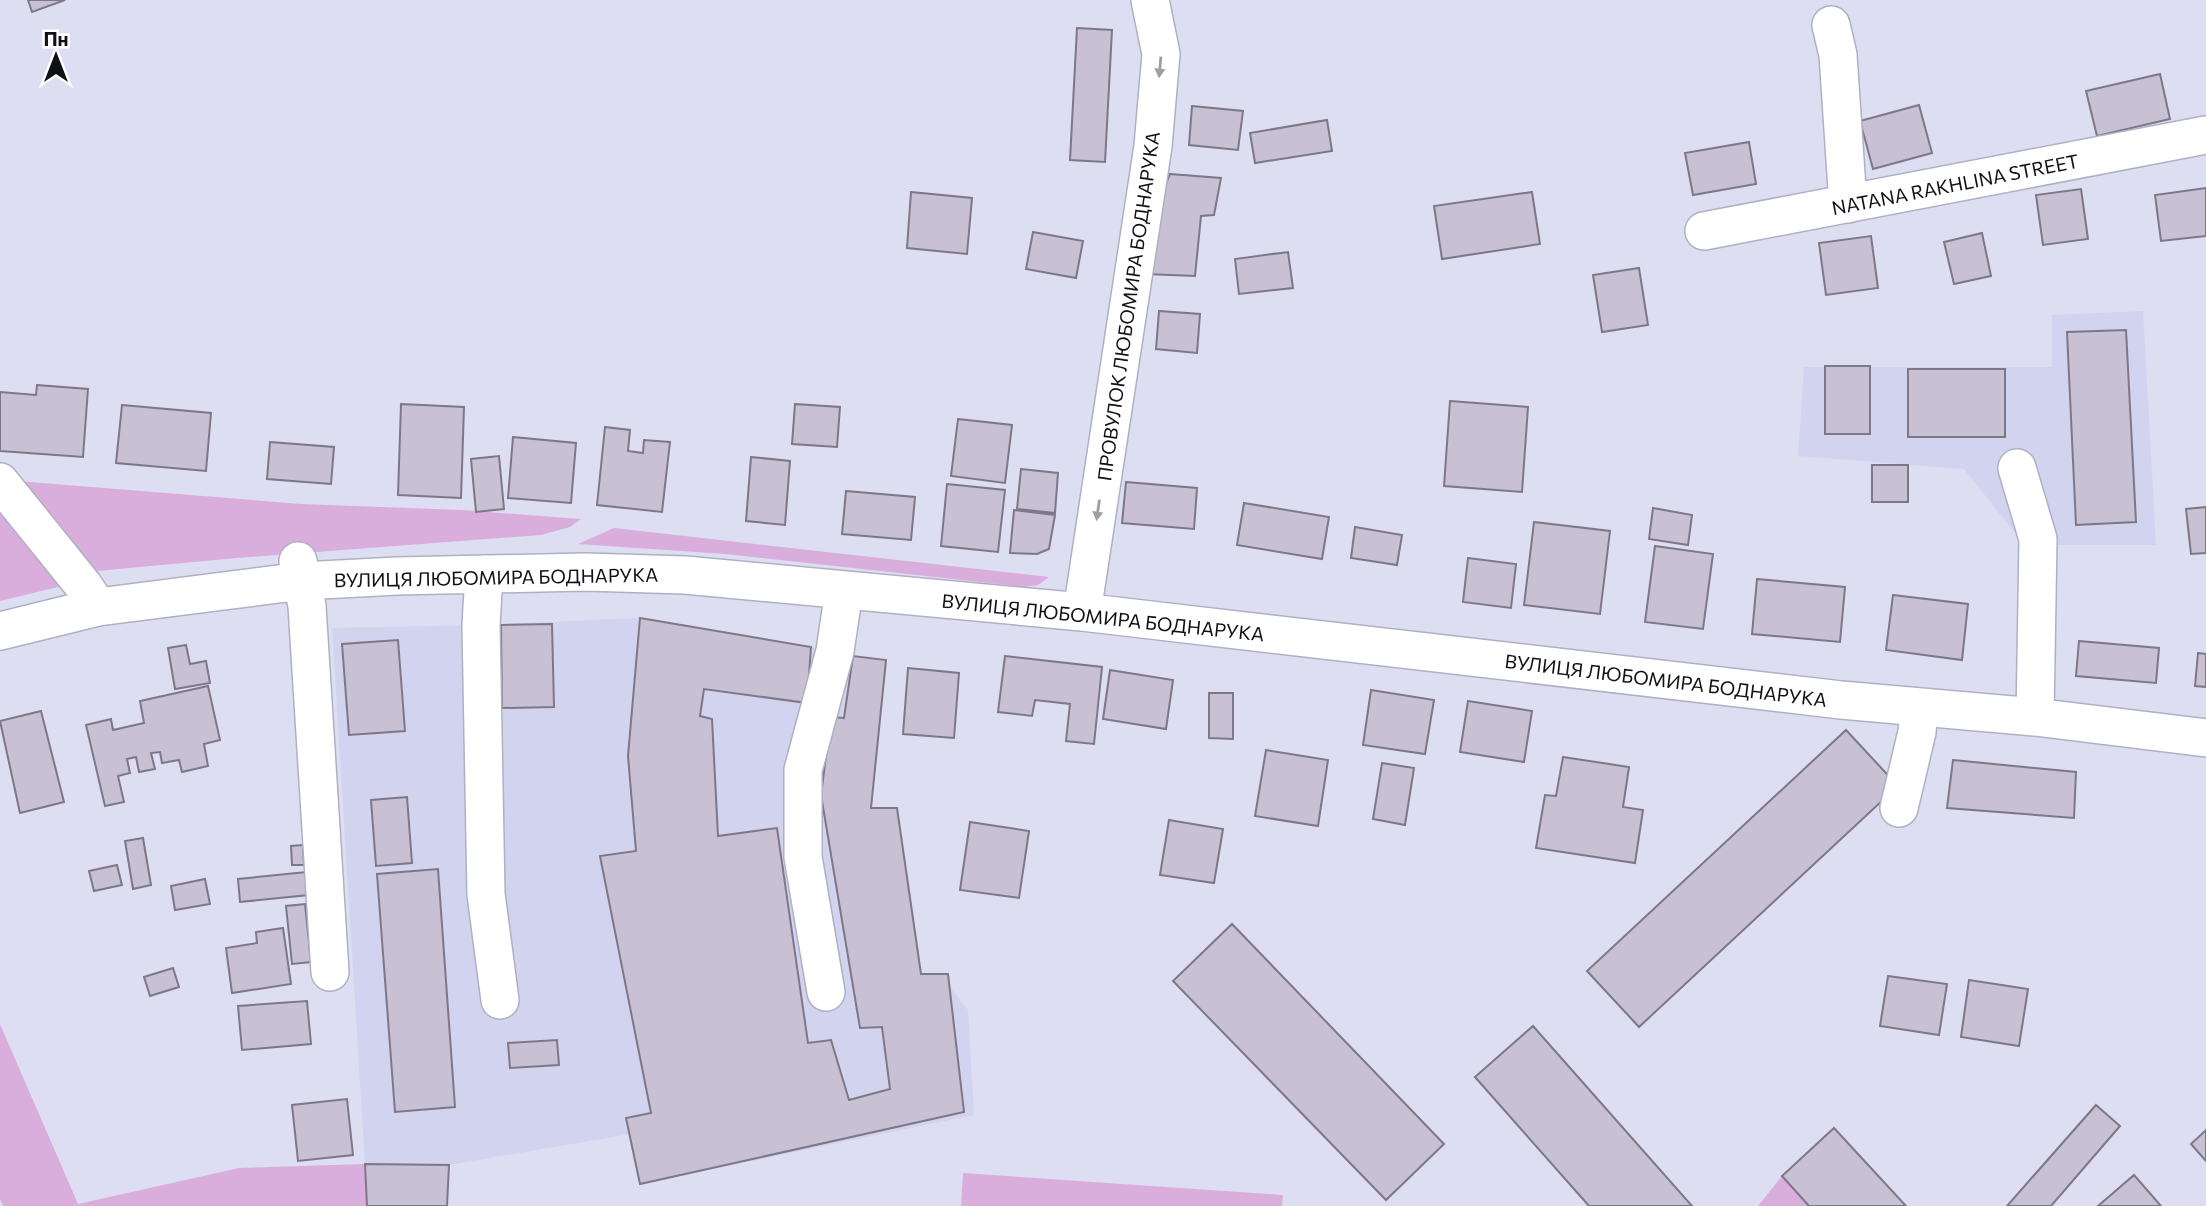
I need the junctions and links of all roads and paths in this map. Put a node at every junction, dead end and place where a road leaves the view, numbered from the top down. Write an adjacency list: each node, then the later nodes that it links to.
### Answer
1 (1150, 0): 12 (street, ПРОВУЛОК ЛЮБОМИРА БОДНАРУКА, one-way to 12)
2 (1831, 25): 4 (street)
3 (2206, 135): 4 (street, NATANA RAKHLINA STREET)
4 (1848, 204): 5 (street, NATANA RAKHLINA STREET)
5 (1704, 231)
6 (2017, 468): 15 (street)
7 (0, 482): 11 (street)
8 (300, 571): 9 (street, ВУЛИЦЯ ЛЮБОМИРА БОДНАРУКА); 11 (street, ВУЛИЦЯ ЛЮБОМИРА БОДНАРУКА); 18 (street)
9 (484, 574): 10 (street, ВУЛИЦЯ ЛЮБОМИРА БОДНАРУКА); 20 (street)
10 (845, 591): 12 (street, ВУЛИЦЯ ЛЮБОМИРА БОДНАРУКА); 19 (street)
11 (98, 607): 13 (street, ВУЛИЦЯ ЛЮБОМИРА БОДНАРУКА)
12 (1082, 612): 14 (street, ВУЛИЦЯ ЛЮБОМИРА БОДНАРУКА)
13 (0, 631)
14 (1919, 707): 15 (street, ВУЛИЦЯ ЛЮБОМИРА БОДНАРУКА); 17 (street)
15 (2035, 717): 16 (street, ВУЛИЦЯ ЛЮБОМИРА БОДНАРУКА)
16 (2206, 738)
17 (1899, 808)
18 (330, 972)
19 (827, 992)
20 (500, 1000)

